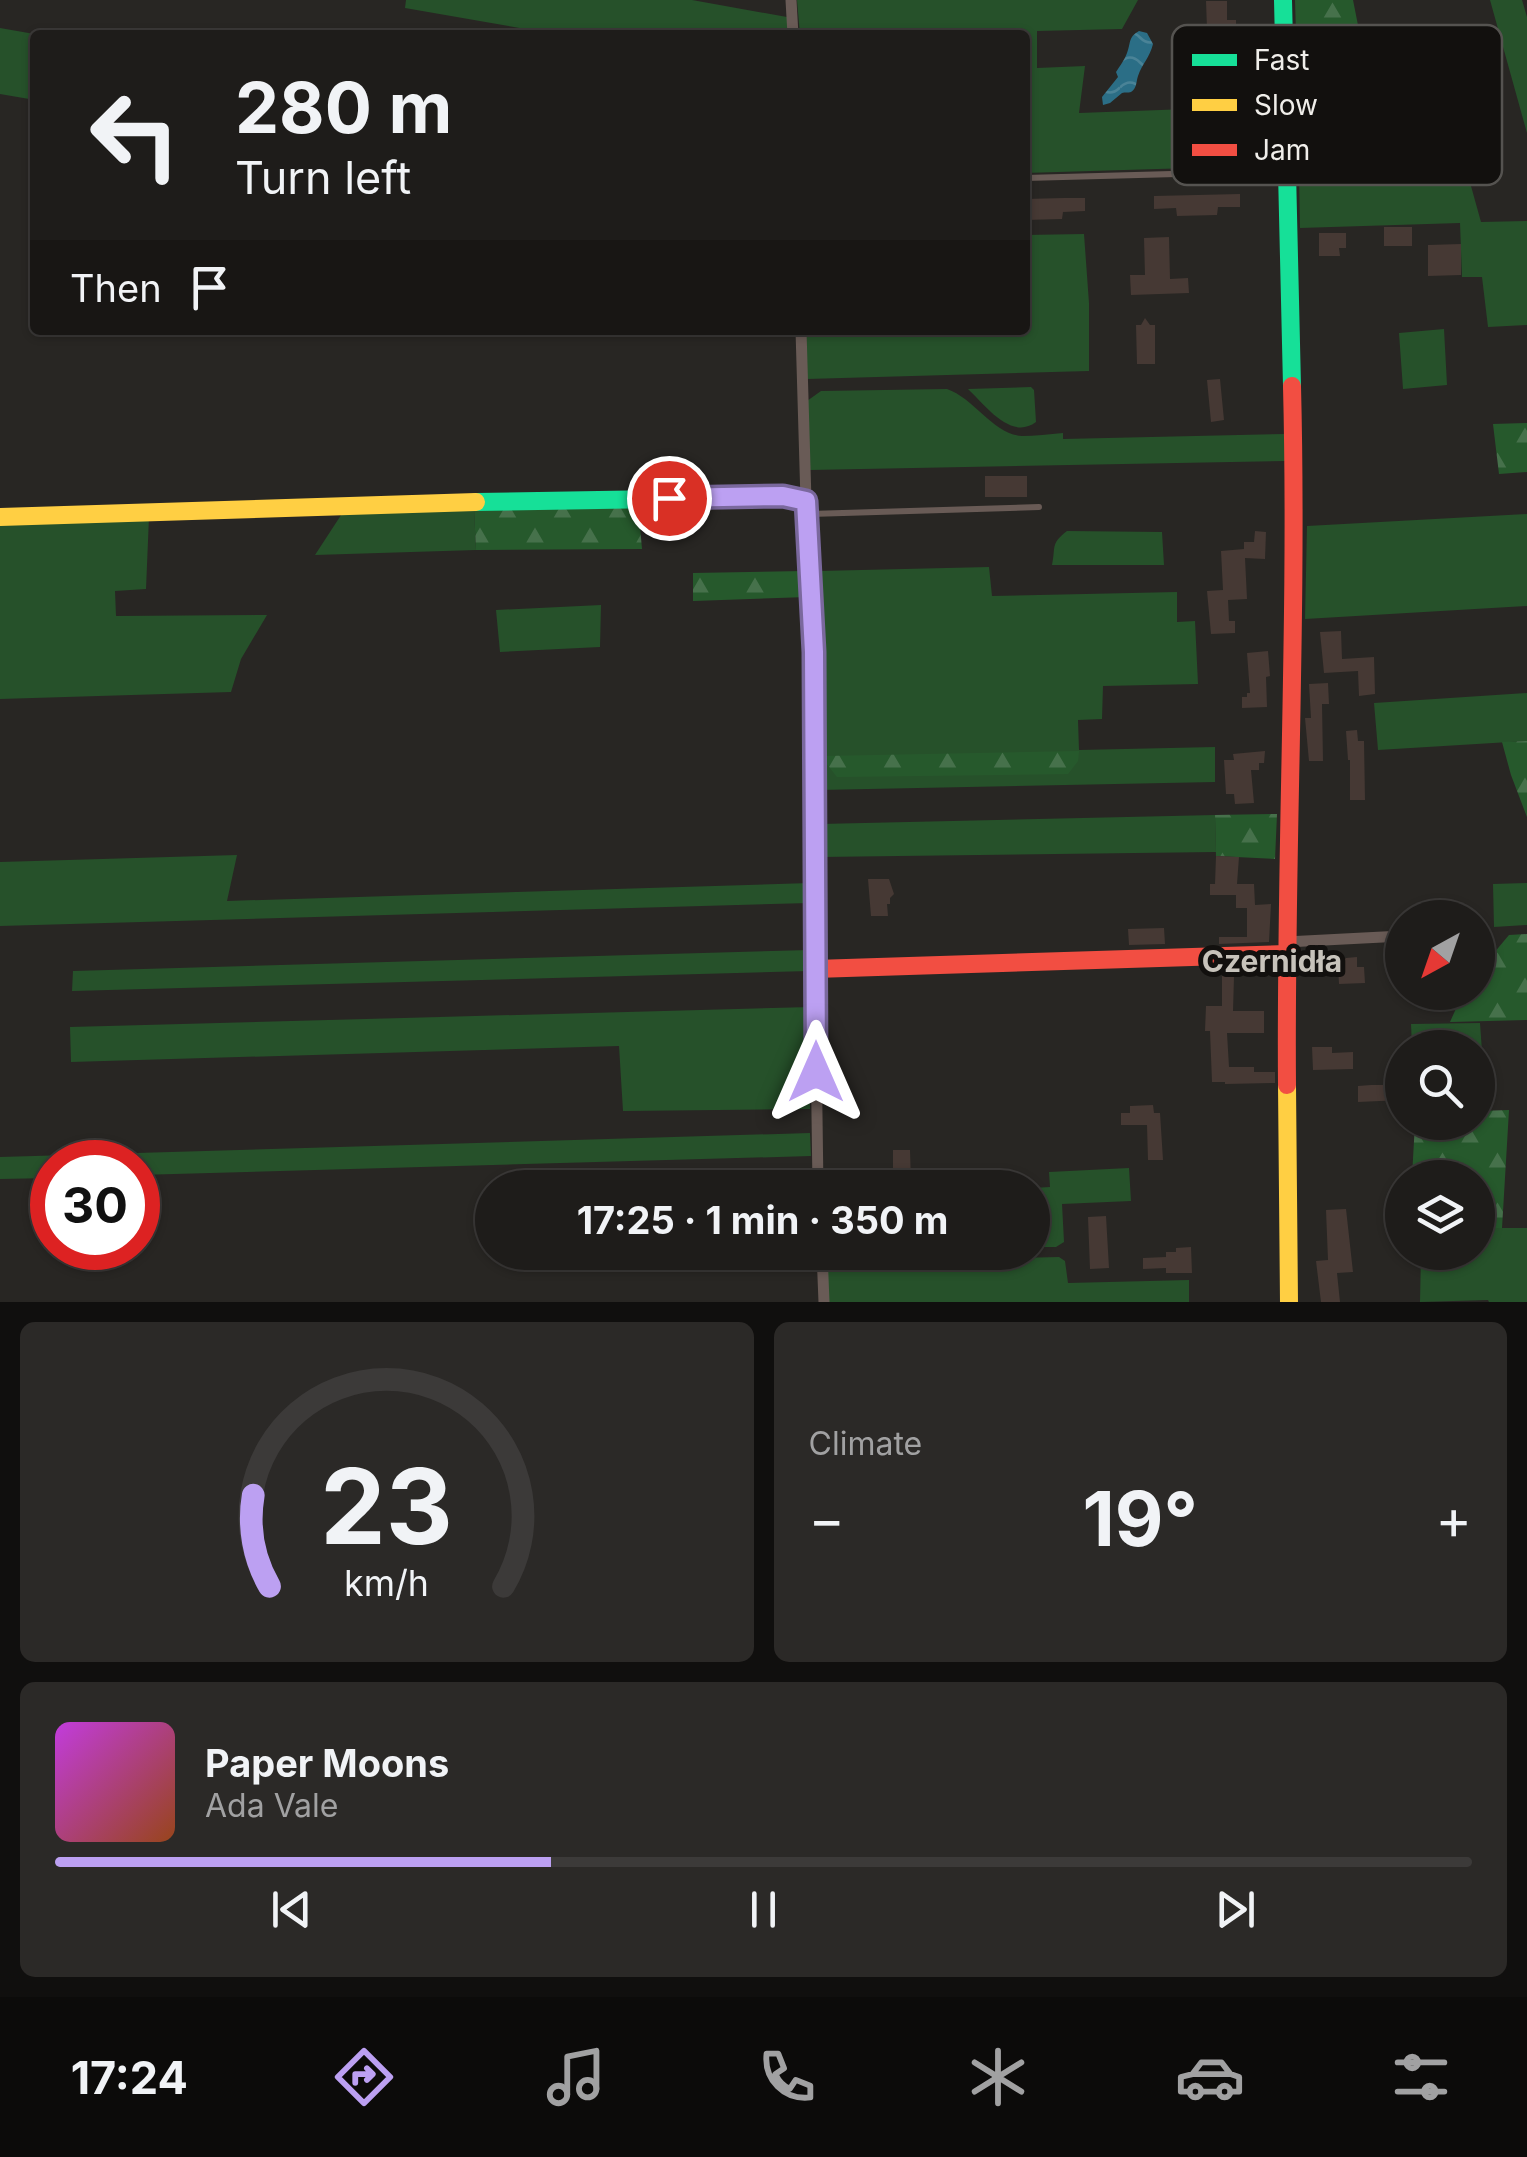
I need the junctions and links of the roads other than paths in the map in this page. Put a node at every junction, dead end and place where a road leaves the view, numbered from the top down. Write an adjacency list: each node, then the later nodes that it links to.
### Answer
1 (791, 0): 4 (street)
2 (1283, 0): 3 (street)
3 (1284, 25)
4 (792, 30)
5 (1172, 174): 6 (lane)
6 (1030, 178)
7 (1287, 185): 13 (street)
8 (801, 335): 10 (street)
9 (1038, 507): 10 (lane)
10 (807, 508): 11 (street); 14 (street)
11 (0, 517)
12 (1385, 938): 13 (street)
13 (1286, 948): 14 (street); 18 (street)
14 (815, 969): 15 (street)
15 (818, 1170)
16 (823, 1270): 17 (street)
17 (824, 1302)
18 (1289, 1302)

